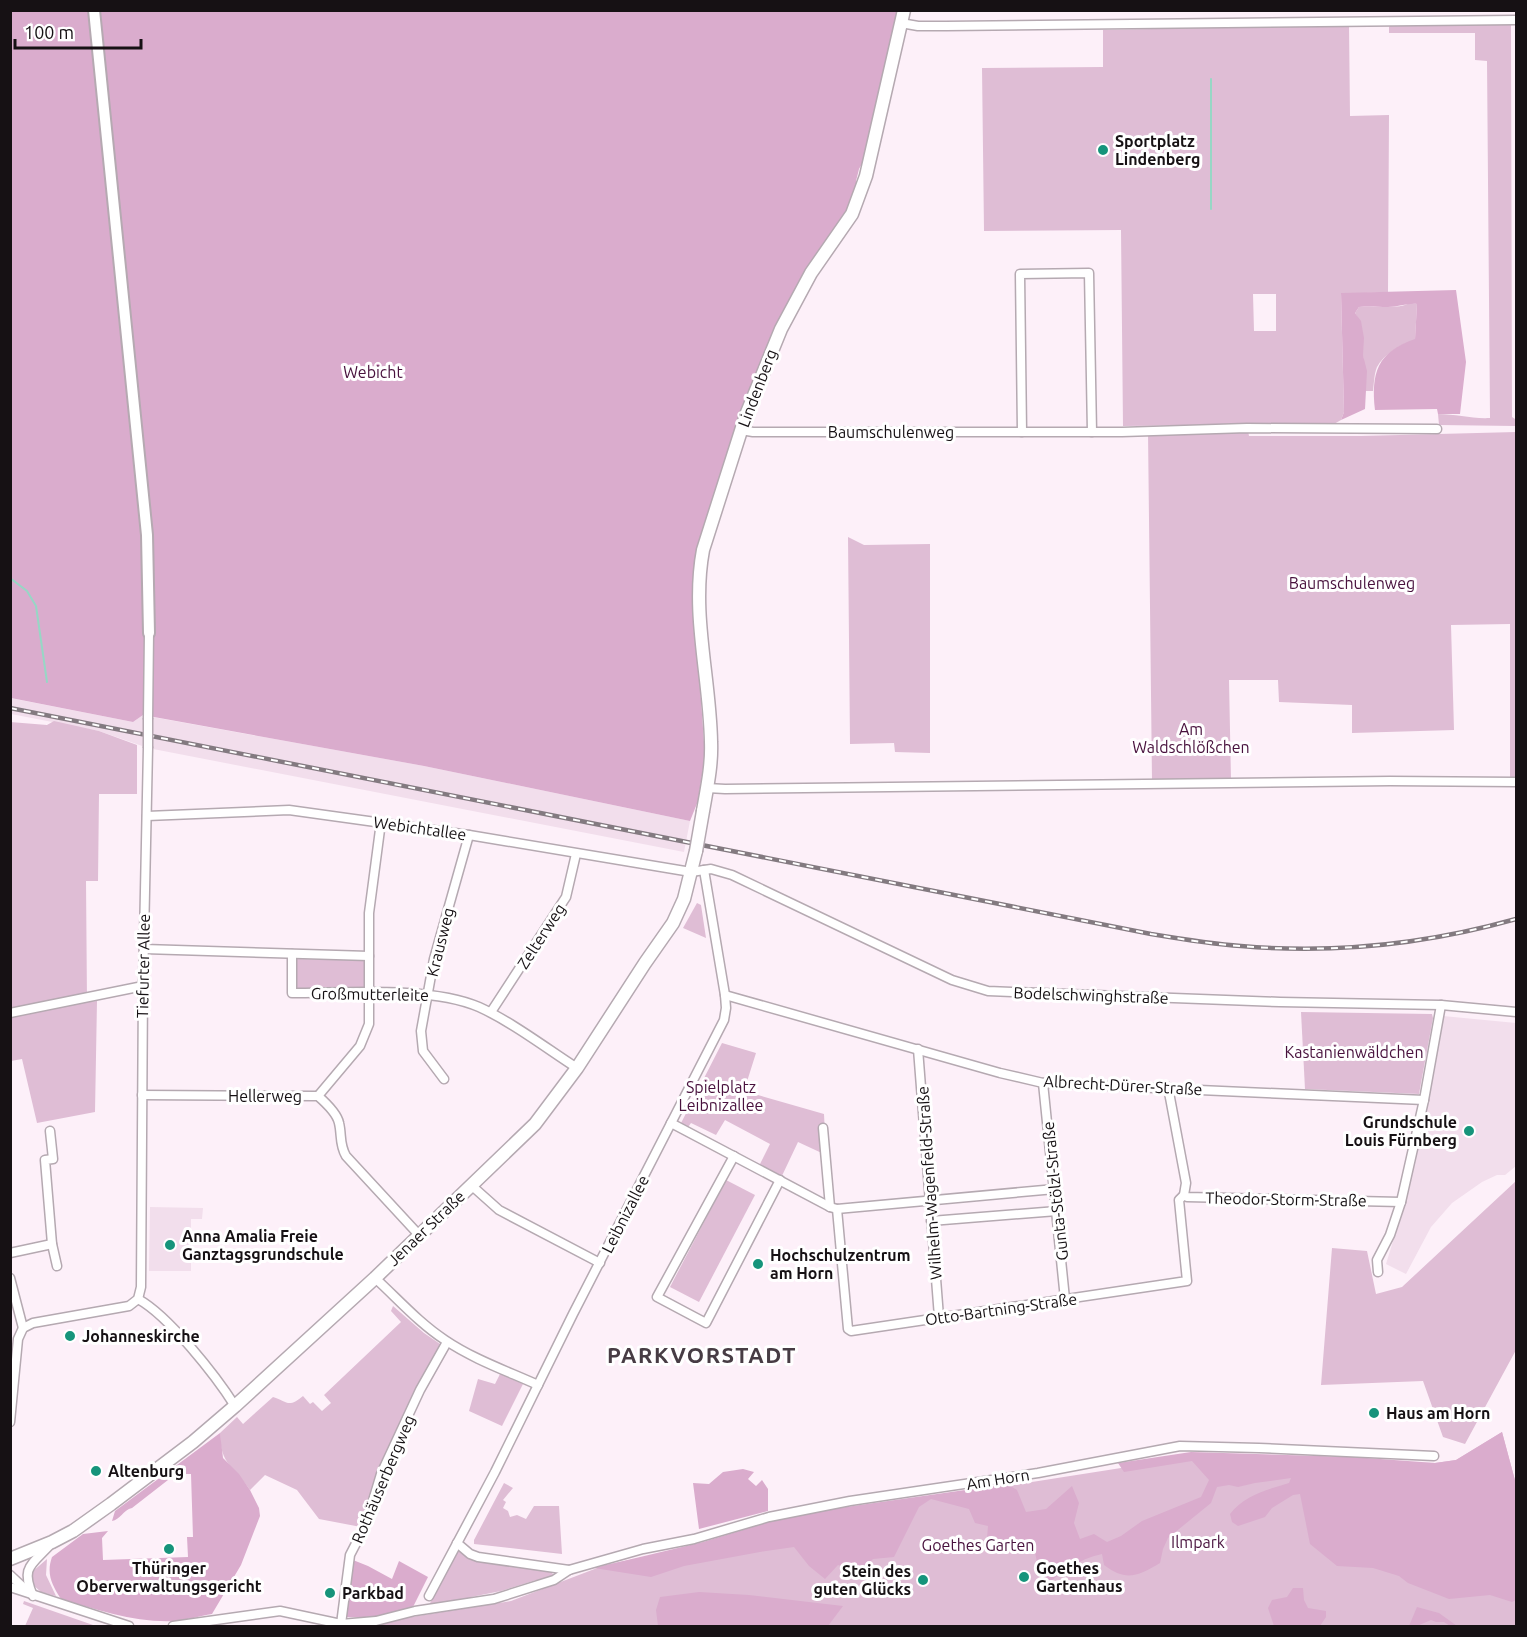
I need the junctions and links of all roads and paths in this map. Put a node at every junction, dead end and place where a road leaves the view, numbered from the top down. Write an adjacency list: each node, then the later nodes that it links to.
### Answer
1 (94, 10): 8 (street)
2 (902, 17): 3 (street); 5 (main road, Lindenberg)
3 (1516, 20)
4 (1437, 429): 7 (street, Baumschulenweg)
5 (741, 430): 6 (street, Baumschulenweg); 10 (main road, Lindenberg)
6 (1022, 432): 7 (street, Baumschulenweg); 7 (street)
7 (1092, 432)
8 (148, 633): 11 (street, Tiefurter Allee, bridge)
9 (1516, 782): 10 (street)
10 (708, 788): 16 (main road, Jenaer Straße, bridge)
11 (147, 816): 12 (street, Webichtallee); 17 (street, Tiefurter Allee)
12 (381, 822): 13 (street, Webichtallee); 19 (street)
13 (469, 835): 14 (street, Webichtallee); 22 (street, Krausweg)
14 (576, 854): 16 (street, Webichtallee); 25 (street, Zelterweg)
15 (704, 870): 16 (street, Bodelschwinghstraße); 23 (street, Leibnizallee); 24 (street, Bodelschwinghstraße)
16 (691, 872): 29 (main road, Jenaer Straße)
17 (144, 950): 18 (street); 20 (street, Tiefurter Allee)
18 (292, 954): 19 (street); 21 (street, Großmutterleite)
19 (369, 956): 21 (street)
20 (143, 986): 27 (street); 33 (street, Tiefurter Allee)
21 (369, 993): 22 (street, Großmutterleite); 34 (street)
22 (428, 994): 25 (street, Großmutterleite); 30 (street, Krausweg)
23 (725, 995): 28 (street, Albrecht-Dürer-Straße); 36 (street, Leibnizallee)
24 (1441, 1005): 26 (street, Bodelschwinghstraße); 35 (street)
25 (491, 1012): 29 (street, Großmutterleite)
26 (1516, 1012)
27 (10, 1013)
28 (918, 1049): 31 (street, Albrecht-Dürer-Straße); 44 (street, Wilhelm-Wagenfeld-Straße)
29 (577, 1068): 41 (main road, Jenaer Straße)
30 (444, 1079)
31 (1043, 1083): 32 (street, Albrecht-Dürer-Straße); 42 (street, Gunta-Stölzl-Straße)
32 (1168, 1087): 35 (street, Albrecht-Dürer-Straße); 43 (street, Theodor-Storm-Straße)
33 (142, 1095): 34 (street, Hellerweg); 57 (street, Tiefurter Allee)
34 (318, 1096): 49 (street, Hellerweg)
35 (1424, 1100): 45 (street)
36 (671, 1123): 39 (street); 52 (street, Leibnizallee)
37 (823, 1128): 46 (street)
38 (50, 1131): 50 (street)
39 (734, 1156): 40 (street); 40 (street)
40 (780, 1180): 46 (street)
41 (471, 1185): 49 (main road, Jenaer Straße); 52 (street)
42 (1055, 1189): 44 (street); 47 (street, Gunta-Stölzl-Straße)
43 (1184, 1195): 45 (street, Theodor-Storm-Straße); 58 (street, Otto-Bartning-Straße)
44 (930, 1200): 46 (street); 48 (street, Wilhelm-Wagenfeld-Straße)
45 (1401, 1202): 54 (street)
46 (833, 1208): 59 (street, Otto-Bartning-Straße)
47 (1057, 1211): 48 (street); 58 (street, Gunta-Stölzl-Straße)
48 (931, 1221): 59 (street, Wilhelm-Wagenfeld-Straße)
49 (419, 1235): 56 (main road, Jenaer Straße)
50 (52, 1244): 51 (street); 53 (street)
51 (10, 1253)
52 (600, 1263): 62 (street, Leibnizallee)
53 (57, 1266)
54 (1378, 1272)
55 (10, 1278): 60 (street)
56 (375, 1278): 61 (street); 63 (main road, Jenaer Straße)
57 (138, 1299): 60 (street); 63 (street)
58 (1065, 1299): 59 (street, Otto-Bartning-Straße)
59 (939, 1317)
60 (18, 1327): 64 (street)
61 (447, 1342): 62 (street); 74 (street, Rothäuserbergweg)
62 (538, 1385): 67 (street, Leibnizallee)
63 (235, 1406): 66 (main road, Jenaer Straße)
64 (10, 1422)
65 (1434, 1456): 69 (street, Am Horn)
66 (52, 1542): 68 (main road, Jenaer Straße); 72 (street)
67 (457, 1543): 69 (street); 73 (street, Leibnizallee)
68 (10, 1560)
69 (569, 1570): 74 (street)
70 (10, 1575): 72 (street)
71 (10, 1587): 72 (street)
72 (33, 1596): 75 (street)
73 (429, 1596)
74 (340, 1624): 76 (street)
75 (129, 1626)
76 (172, 1626)

